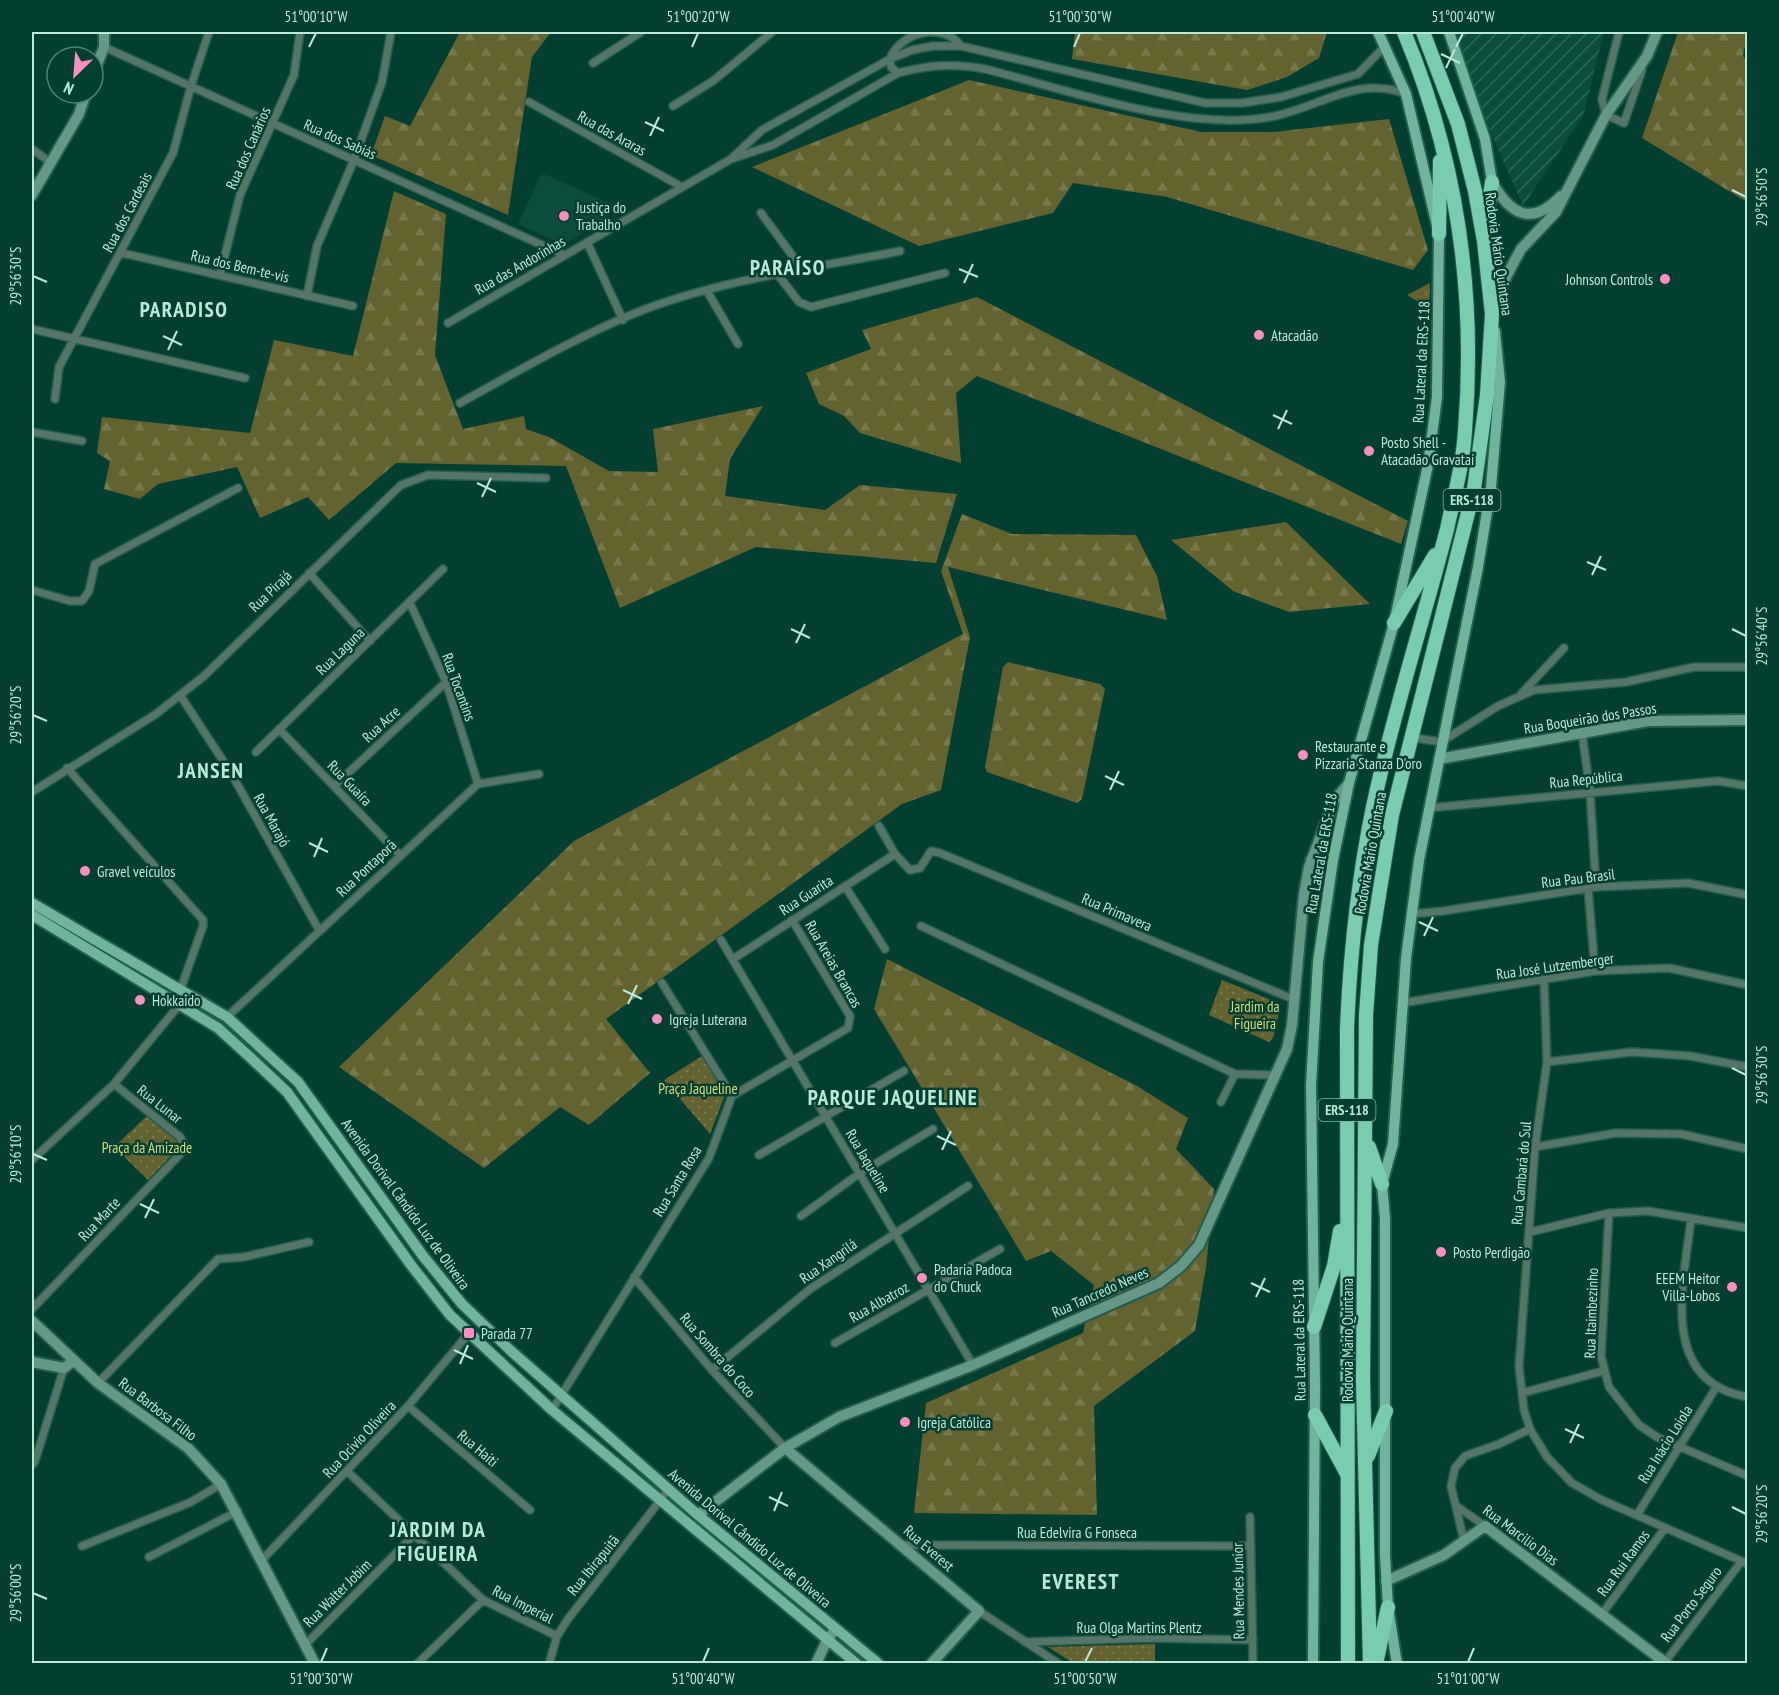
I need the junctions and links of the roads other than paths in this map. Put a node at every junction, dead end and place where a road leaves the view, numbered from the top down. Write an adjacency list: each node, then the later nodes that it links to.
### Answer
1 (209, 32): 22 (street, Rua dos Cardeais)
2 (300, 32): 28 (street, Rua dos Canários)
3 (391, 32): 32 (street)
4 (641, 32): 20 (street)
5 (772, 32): 26 (street)
6 (900, 32): 14 (street)
7 (1378, 32): 15 (main road, Rua Lateral da ERS-118)
8 (1404, 32): 29 (highway, Rodovia Mário Quintana / ERS-118)
9 (1423, 32): 40 (highway, Rodovia Mário Quintana / ERS-118)
10 (1449, 32): 34 (main road)
11 (1619, 32): 27 (street)
12 (1657, 32): 18 (main road)
13 (918, 33): 14 (street); 16 (street)
14 (898, 44): 19 (street)
15 (1386, 45): 16 (street); 23 (main road, Rua Lateral da ERS-118)
16 (961, 46): 19 (street)
17 (105, 47): 22 (street, Rua dos Sabiás)
18 (1647, 56): 27 (main road); 27 (street)
19 (890, 59): 21 (street); 31 (street)
20 (593, 63)
21 (898, 73): 23 (street); 31 (street)
22 (191, 86): 28 (street, Rua dos Sabiás); 43 (street, Rua dos Cardeais)
23 (1406, 94): 39 (main road, Rua Lateral da ERS-118)
24 (529, 102): 36 (street, Rua das Araras)
25 (82, 105): 33 (main road)
26 (673, 106)
27 (1606, 115): 35 (main road)
28 (273, 123): 32 (street, Rua dos Sabiás); 47 (street, Rua dos Canários)
29 (1440, 141): 39 (highway); 65 (highway, Rodovia Mário Quintana / ERS-118)
30 (32, 149): 33 (street)
31 (731, 159): 36 (street, Rua das Andorinhas)
32 (354, 160): 44 (street, Rua dos Sabiás); 50 (street)
33 (50, 162): 37 (main road)
34 (1492, 182): 35 (main road); 40 (highway)
35 (1573, 183): 52 (main road)
36 (682, 187): 41 (street, Rua das Andorinhas)
37 (32, 195)
38 (761, 213): 45 (street)
39 (1439, 234): 70 (main road, Rua Lateral da ERS-118)
40 (1484, 241): 52 (highway, Rodovia Mário Quintana / ERS-118)
41 (587, 242): 44 (street, Rua das Andorinhas); 53 (street)
42 (900, 250): 45 (street)
43 (122, 253): 47 (street, Rua dos Bem-te-vis); 56 (street, Rua dos Cardeais)
44 (564, 255): 54 (street, Rua das Andorinhas)
45 (803, 270): 48 (street)
46 (945, 273): 48 (street)
47 (220, 275): 50 (street, Rua dos Bem-te-vis)
48 (778, 275): 49 (street)
49 (707, 291): 53 (street); 57 (street)
50 (308, 296): 51 (street, Rua dos Bem-te-vis)
51 (352, 306)
52 (1492, 314): 80 (highway, Rodovia Mário Quintana / ERS-118); 81 (main road)
53 (623, 320): 60 (street)
54 (448, 323)
55 (32, 329): 56 (street)
56 (73, 338): 58 (street); 59 (street, Rua dos Cardeais)
57 (738, 344)
58 (244, 378)
59 (54, 399)
60 (460, 403)
61 (32, 432): 62 (street)
62 (81, 441)
63 (546, 478): 67 (street, Rua Pirajá)
64 (238, 488): 68 (street)
65 (1444, 541): 70 (highway); 139 (highway, Rodovia Mário Quintana / ERS-118)
66 (443, 569): 69 (street, Rua Laguna)
67 (309, 573): 71 (street); 76 (street, Rua Pirajá)
68 (32, 590)
69 (410, 603): 71 (street, Rua Laguna); 74 (street, Rua Tocantins)
70 (1394, 623): 86 (main road, Rua Lateral da ERS-118)
71 (370, 641): 78 (street, Rua Laguna)
72 (1564, 648): 75 (street)
73 (1748, 667): 75 (street)
74 (446, 682): 87 (street, Rua Tocantins); 88 (street, Rua Acre)
75 (1521, 694): 81 (street)
76 (180, 695): 84 (street, Rua Pirajá); 106 (street, Rua Marajó)
77 (1748, 720): 79 (main road, Rua Boqueirão dos Passos)
78 (279, 729): 82 (street, Rua Laguna); 88 (street, Rua Guaíra)
79 (1582, 733): 83 (main road, Rua Boqueirão dos Passos); 90 (street)
80 (1410, 737): 81 (street); 130 (highway, Rodovia Mário Quintana / ERS-118)
81 (1441, 742): 83 (main road)
82 (255, 752)
83 (1439, 759): 92 (main road)
84 (67, 768): 91 (street, Rua Pirajá); 114 (street)
85 (539, 774): 87 (street)
86 (1349, 783): 96 (main road, Rua Tancredo Neves); 97 (main road, Rua Lateral da ERS-118)
87 (478, 784): 95 (street, Rua Pontaporã)
88 (334, 786): 95 (street, Rua Guaíra)
89 (1748, 786): 90 (street, Rua República)
90 (1590, 791): 92 (street, Rua República); 99 (street)
91 (32, 792)
92 (1428, 808): 102 (main road)
93 (879, 826): 94 (street)
94 (895, 854): 98 (street, Rua Guarita); 115 (street, Rua Primavera)
95 (400, 855): 106 (street, Rua Pontaporã)
96 (1311, 860): 97 (main road); 115 (main road, Rua Tancredo Neves)
97 (1332, 860): 152 (main road, Rua Lateral da ERS-118)
98 (845, 886): 104 (street, Rua Guarita); 108 (street)
99 (1592, 887): 100 (street, Rua Pau Brasil); 102 (street, Rua Pau Brasil); 110 (street)
100 (1748, 895)
101 (32, 903): 114 (main road, Avenida Dorival Cândido Luz de Oliveira)
102 (1411, 914): 116 (main road)
103 (32, 915): 117 (main road, Avenida Dorival Cândido Luz de Oliveira)
104 (792, 920): 109 (street, Rua Guarita); 119 (street, Rua Areias Brancas)
105 (921, 926): 123 (street)
106 (319, 930): 118 (street, Rua Pontaporã)
107 (721, 940): 109 (street, Rua Jaqueline)
108 (885, 949)
109 (733, 959): 119 (street, Rua Jaqueline)
110 (1595, 971): 111 (street, Rua José Lutzemberger); 113 (street, Rua José Lutzemberger)
111 (1544, 981): 116 (street, Rua José Lutzemberger); 120 (street, Rua Cambará do Sul)
112 (662, 983): 126 (street)
113 (1748, 985)
114 (181, 988): 118 (main road, Avenida Dorival Cândido Luz de Oliveira)
115 (1293, 999): 124 (main road, Rua Tancredo Neves)
116 (1402, 1003): 137 (main road)
117 (180, 1004): 125 (street); 153 (main road, Avenida Dorival Cândido Luz de Oliveira)
118 (227, 1017): 163 (main road, Avenida Dorival Cândido Luz de Oliveira)
119 (792, 1058): 126 (street); 128 (street, Rua Jaqueline)
120 (1547, 1062): 121 (street); 131 (street, Rua Cambará do Sul)
121 (1748, 1067)
122 (904, 1071): 128 (street)
123 (1235, 1074): 124 (street); 127 (street)
124 (1275, 1075): 157 (main road, Rua Tancredo Neves)
125 (114, 1084): 132 (street, Rua Lunar); 135 (street)
126 (732, 1096): 148 (street, Rua Santa Rosa)
127 (1221, 1102)
128 (826, 1116): 134 (street); 136 (street, Rua Jaqueline)
129 (933, 1129): 136 (street)
130 (1366, 1139): 137 (highway); 173 (highway, Rodovia Mário Quintana / ERS-118)
131 (1535, 1147): 133 (street); 145 (street, Rua Cambará do Sul)
132 (186, 1148): 150 (street, Rua Marte)
133 (1748, 1149)
134 (759, 1155)
135 (32, 1160)
136 (860, 1173): 141 (street); 144 (street, Rua Jaqueline)
137 (1382, 1184): 167 (main road)
138 (968, 1186): 144 (street, Rua Xangrilá)
139 (1347, 1197): 152 (highway); 175 (highway, Rodovia Mário Quintana / ERS-118)
140 (1609, 1214): 142 (street); 145 (street); 159 (street, Rua Itaimbezinho)
141 (801, 1216)
142 (1691, 1219): 143 (street); 161 (street)
143 (1748, 1228)
144 (894, 1232): 149 (street, Rua Jaqueline); 158 (street, Rua Xangrilá)
145 (1530, 1232): 162 (street, Rua Cambará do Sul)
146 (309, 1242): 160 (street)
147 (999, 1249): 149 (street, Rua Albatroz)
148 (634, 1277): 158 (street, Rua Sombra do Coco); 163 (street, Rua Santa Rosa)
149 (928, 1289): 154 (street, Rua Albatroz); 157 (street, Rua Jaqueline)
150 (32, 1309)
151 (32, 1321): 156 (main road, Rua Barbosa Filho)
152 (1314, 1327): 168 (main road, Rua Lateral da ERS-118)
153 (469, 1333): 165 (street, Rua Ocivio Oliveira); 166 (main road, Avenida Dorival Cândido Luz de Oliveira)
154 (835, 1343)
155 (32, 1362): 156 (main road)
156 (68, 1364): 160 (main road, Rua Barbosa Filho); 172 (street)
157 (973, 1365): 171 (main road, Rua Tancredo Neves)
158 (712, 1370): 171 (street, Rua Sombra do Coco)
159 (1603, 1371): 162 (street); 170 (street, Rua Itaimbezinho)
160 (98, 1383): 177 (main road, Rua Barbosa Filho)
161 (1717, 1386): 164 (street); 170 (street, Rua Inácio Loiola)
162 (1521, 1393): 169 (street, Rua Cambará do Sul)
163 (561, 1394): 166 (street, Rua Santa Rosa); 178 (main road, Avenida Dorival Cândido Luz de Oliveira)
164 (1748, 1397)
165 (408, 1406): 174 (street, Rua Ocivio Oliveira); 181 (street, Rua Haiti)
166 (552, 1410): 179 (main road, Avenida Dorival Cândido Luz de Oliveira)
167 (1386, 1411): 173 (highway); 196 (main road)
168 (1315, 1415): 175 (highway); 217 (main road, Rua Lateral da ERS-118)
169 (1530, 1429): 180 (street); 184 (street, Rua Cambará do Sul)
170 (1678, 1447): 176 (street, Rua Itaimbezinho); 184 (street, Rua Inácio Loiola)
171 (785, 1448): 183 (main road, Rua Tancredo Neves); 190 (main road, Rua Everest)
172 (33, 1462)
173 (1365, 1464): 219 (highway, Rodovia Mário Quintana / ERS-118)
174 (347, 1471): 188 (street, Rua Imperial); 194 (street, Rua Ocivio Oliveira)
175 (1347, 1474): 218 (highway, Rodovia Mário Quintana / ERS-118)
176 (1748, 1476)
177 (221, 1484): 182 (main road, Rua Barbosa Filho); 191 (street)
178 (669, 1489): 179 (street, Rua Ibirapuitã); 183 (main road, Avenida Dorival Cândido Luz de Oliveira)
179 (660, 1502): 202 (street, Rua Ibirapuitã); 203 (main road, Avenida Dorival Cândido Luz de Oliveira)
180 (1458, 1507): 186 (street, Rua Marcilio Dias); 189 (street)
181 (530, 1510)
182 (238, 1511): 193 (street); 194 (main road, Rua Barbosa Filho)
183 (698, 1515): 201 (main road, Avenida Dorival Cândido Luz de Oliveira)
184 (1637, 1515): 187 (street, Rua Cambará do Sul)
185 (1250, 1517): 192 (street, Rua Mendes Junior)
186 (1485, 1526): 189 (main road); 200 (main road, Rua Marcilio Dias)
187 (1665, 1528): 195 (street, Rua Cambará do Sul); 200 (street, Rua Rui Ramos)
188 (414, 1535): 197 (street, Rua Imperial); 206 (street, Rua Walter Jobim)
189 (1464, 1541): 196 (main road)
190 (903, 1545): 192 (street, Rua Edelvira G Fonseca); 199 (main road, Rua Everest)
191 (82, 1546)
192 (1251, 1546): 204 (street, Rua Mendes Junior)
193 (149, 1557)
194 (263, 1559): 206 (main road, Rua Barbosa Filho)
195 (1744, 1563): 207 (street, Rua Porto Seguro)
196 (1386, 1581): 198 (main road)
197 (483, 1600): 202 (street, Rua Imperial); 209 (street)
198 (1388, 1607): 220 (highway); 221 (main road)
199 (979, 1611): 205 (street, Rua Everest); 214 (main road)
200 (1602, 1614): 207 (main road, Rua Marcilio Dias)
201 (835, 1630): 203 (main road); 213 (main road, Avenida Dorival Cândido Luz de Oliveira)
202 (557, 1636): 210 (street, Rua Ibirapuitã)
203 (826, 1640): 211 (main road); 212 (main road, Avenida Dorival Cândido Luz de Oliveira)
204 (1252, 1640): 205 (street, Rua Olga Martins Plentz); 216 (street, Rua Mendes Junior)
205 (1025, 1642): 215 (street, Rua Everest)
206 (305, 1645): 208 (main road, Rua Barbosa Filho)
207 (1666, 1663)
208 (315, 1664)
209 (417, 1664)
210 (549, 1664)
211 (816, 1664)
212 (857, 1664)
213 (879, 1664)
214 (931, 1664)
215 (1059, 1664)
216 (1253, 1664)
217 (1313, 1664)
218 (1348, 1664)
219 (1370, 1664)
220 (1376, 1664)
221 (1396, 1664)

